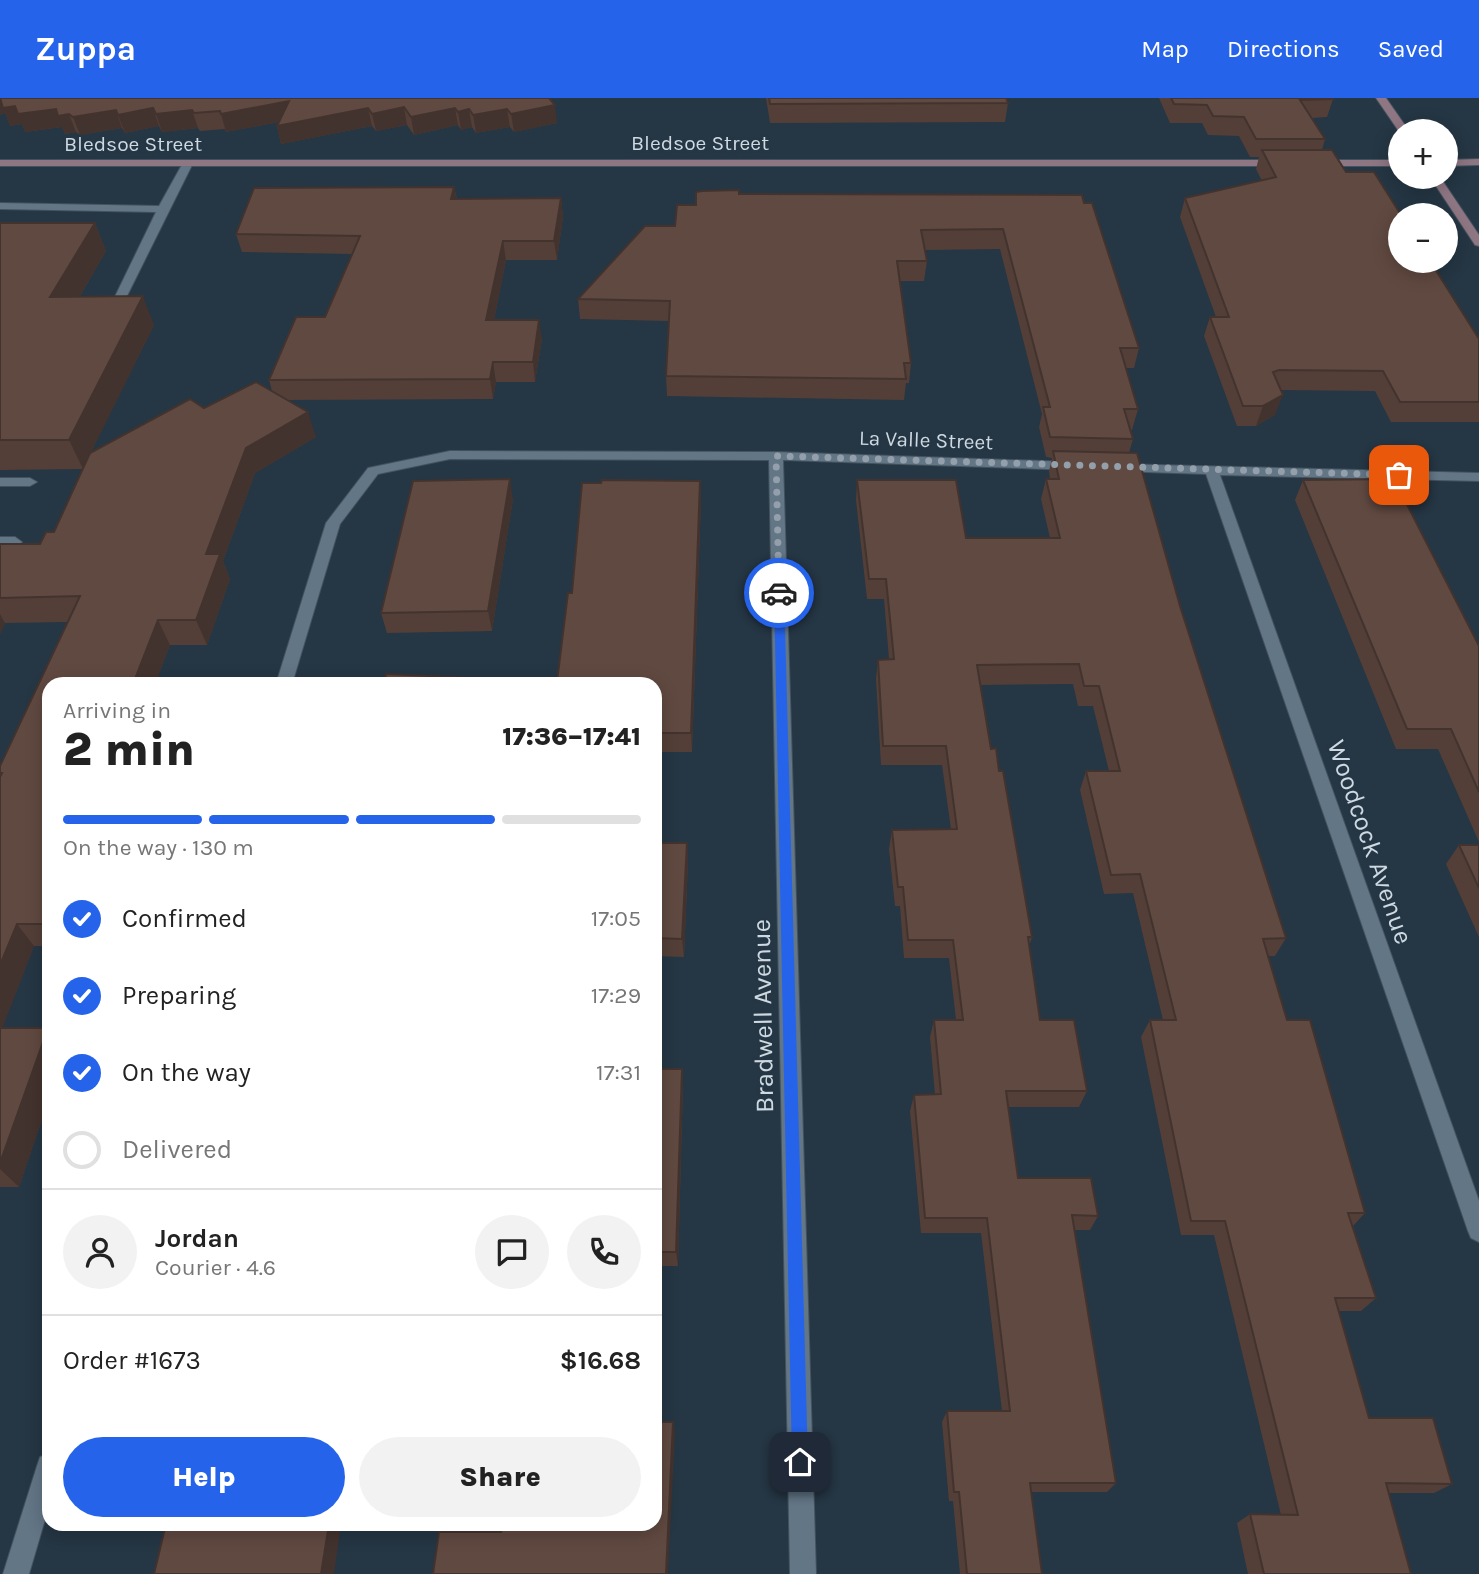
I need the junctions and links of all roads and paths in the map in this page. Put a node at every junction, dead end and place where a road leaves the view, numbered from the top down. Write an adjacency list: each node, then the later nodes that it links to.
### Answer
1 (1381, 98): 2 (street)
2 (1396, 119)
3 (1479, 162): 9 (street)
4 (0, 163): 5 (street, Bledsoe Street)
5 (188, 163): 6 (street, Bledsoe Street); 12 (street)
6 (1289, 163)
7 (1303, 163): 8 (street)
8 (1388, 163)
9 (1458, 163)
10 (1443, 189): 13 (street)
11 (0, 206): 12 (street)
12 (163, 209): 14 (street)
13 (1479, 243)
14 (114, 311)
15 (776, 456): 16 (street, La Valle Street); 20 (street, La Valle Street); 24 (street, Bradwell Avenue)
16 (1212, 471): 17 (street, La Valle Street); 21 (street, Woodcock Avenue)
17 (1479, 477)
18 (0, 482): 19 (street)
19 (30, 482)
20 (286, 677)
21 (1479, 1231)
22 (42, 1489): 23 (street)
23 (16, 1574)
24 (803, 1574)

